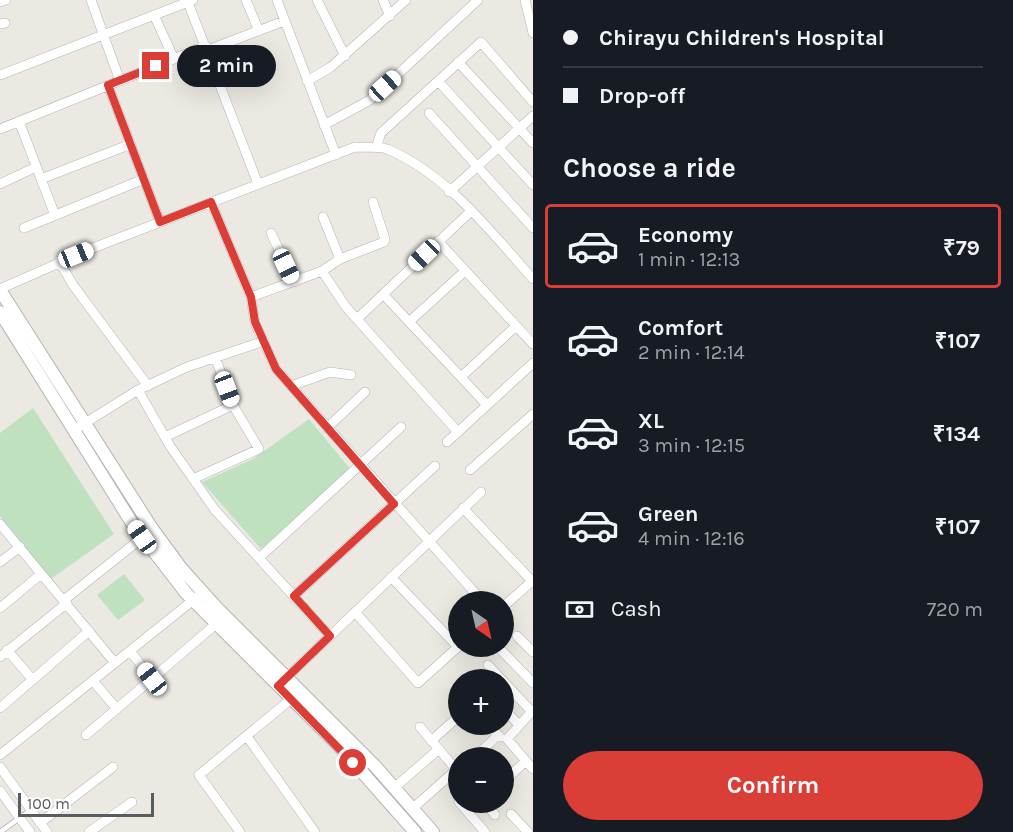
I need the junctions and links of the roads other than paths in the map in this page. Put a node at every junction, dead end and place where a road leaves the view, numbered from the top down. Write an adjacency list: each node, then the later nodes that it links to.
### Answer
1 (6, 0): 11 (street)
2 (91, 0): 17 (street)
3 (246, 0): 15 (street)
4 (277, 0): 14 (street)
5 (317, 0): 19 (street)
6 (383, 0): 13 (street)
7 (406, 0): 13 (street)
8 (478, 0): 31 (street)
9 (525, 0): 16 (street)
10 (189, 1): 12 (street); 18 (street)
11 (0, 2)
12 (154, 15): 17 (street); 20 (street)
13 (390, 16): 19 (street)
14 (284, 21): 15 (street); 24 (street)
15 (259, 31): 18 (street)
16 (533, 33)
17 (104, 34): 22 (street); 23 (street)
18 (207, 48): 20 (street); 44 (street)
19 (345, 56): 24 (street)
20 (174, 59): 23 (street)
21 (458, 62): 25 (street); 27 (street); 32 (street)
22 (0, 75)
23 (120, 81): 26 (street)
24 (308, 81): 31 (street)
25 (438, 81): 36 (street); 37 (street)
26 (108, 85): 30 (street); 35 (street)
27 (533, 102)
28 (429, 113): 39 (street)
29 (533, 116): 32 (street)
30 (19, 121): 33 (street); 40 (street)
31 (324, 125): 38 (street)
32 (519, 128): 34 (street); 36 (street)
33 (0, 129)
34 (533, 143)
35 (131, 144): 41 (street); 42 (street)
36 (498, 147): 39 (street); 45 (street)
37 (376, 148): 38 (street); 46 (street)
38 (336, 155): 44 (street)
39 (477, 166): 46 (street); 54 (street)
40 (36, 167): 41 (street); 43 (street)
41 (41, 179): 50 (street)
42 (144, 179): 50 (street); 52 (street)
43 (0, 184)
44 (258, 184): 47 (street)
45 (533, 185)
46 (449, 192): 49 (street)
47 (211, 202): 52 (street); 65 (street)
48 (373, 202): 57 (street)
49 (471, 211): 56 (street); 61 (street)
50 (55, 216): 53 (street)
51 (323, 217): 57 (street)
52 (160, 222): 58 (street)
53 (24, 228)
54 (533, 228)
55 (271, 233): 62 (street)
56 (438, 242): 60 (street); 64 (street)
57 (340, 259): 59 (street)
58 (59, 261): 63 (street); 76 (street)
59 (322, 271): 62 (street); 67 (street)
60 (465, 271): 68 (street); 69 (street)
61 (533, 279)
62 (294, 282): 65 (street)
63 (0, 289): 83 (street)
64 (383, 294): 67 (street); 68 (street)
65 (251, 297): 70 (street)
66 (0, 312): 83 (street)
67 (357, 319): 86 (street)
68 (410, 321): 75 (street)
69 (516, 326): 71 (street); 75 (street)
70 (264, 341): 72 (street); 77 (street)
71 (533, 344)
72 (215, 357): 76 (street); 80 (street)
73 (533, 363): 81 (street)
74 (351, 375): 77 (street)
75 (461, 377): 81 (street)
76 (148, 386): 78 (street)
77 (291, 386): 85 (street)
78 (138, 390): 83 (street); 87 (street)
79 (365, 392): 85 (street)
80 (233, 405): 87 (street); 92 (street)
81 (487, 405): 86 (street)
82 (533, 414): 91 (street)
83 (79, 427): 97 (street); 105 (street)
84 (401, 427): 89 (street)
85 (327, 428): 89 (street)
86 (457, 431): 88 (street)
87 (165, 437): 92 (street)
88 (447, 442)
89 (361, 466): 94 (street); 100 (street)
90 (435, 466): 94 (street)
91 (470, 470)
92 (193, 479): 100 (street)
93 (481, 492): 95 (street)
94 (394, 504): 98 (street); 106 (street)
95 (463, 508): 98 (street); 107 (street)
96 (0, 524): 99 (street)
97 (142, 537): 108 (street); 109 (street)
98 (428, 542): 103 (street); 104 (street)
99 (20, 547): 101 (street); 102 (street)
100 (259, 558): 106 (street)
101 (0, 562)
102 (41, 574): 109 (street); 110 (street)
103 (391, 578): 111 (street); 115 (street)
104 (473, 591)
105 (203, 592): 108 (street); 128 (street)
106 (294, 596): 114 (street)
107 (514, 597)
108 (193, 601): 112 (street); 117 (street)
109 (65, 602): 113 (street); 119 (street)
110 (0, 608)
111 (355, 612): 114 (street); 120 (street)
112 (216, 624): 125 (street); 128 (street)
113 (89, 632): 122 (street); 126 (street)
114 (330, 636): 128 (street)
115 (448, 636)
116 (517, 636): 118 (street)
117 (130, 651): 122 (street); 125 (street)
118 (533, 652)
119 (4, 654): 126 (street)
120 (448, 657)
121 (508, 657): 129 (street)
122 (115, 663): 127 (street)
123 (488, 665): 124 (street)
124 (492, 669)
125 (152, 679): 133 (street)
126 (33, 680): 132 (street)
127 (93, 681): 133 (street); 146 (street)
128 (282, 681): 131 (street)
129 (533, 683)
130 (514, 692): 134 (street)
131 (296, 695): 142 (street); 153 (street); 168 (street)
132 (0, 708)
133 (117, 709): 139 (street)
134 (532, 711): 136 (street)
135 (514, 720): 136 (street)
136 (519, 725): 141 (street)
137 (448, 726): 143 (street)
138 (420, 728): 143 (street)
139 (86, 735)
140 (500, 735): 141 (street)
141 (502, 737): 144 (street); 148 (street)
142 (248, 738): 166 (street); 167 (street)
143 (431, 741): 145 (street)
144 (489, 747)
145 (439, 749): 147 (street); 153 (street)
146 (0, 755)
147 (448, 759)
148 (530, 765): 151 (street)
149 (0, 767): 157 (street)
150 (113, 767): 161 (street)
151 (514, 775)
152 (448, 779): 156 (street)
153 (394, 788): 156 (street)
154 (0, 791): 160 (street)
155 (132, 802): 165 (street)
156 (412, 809): 169 (street)
157 (31, 810): 160 (lane); 161 (street)
158 (469, 813): 170 (street)
159 (511, 814): 171 (street)
160 (20, 818): 162 (lane); 163 (street)
161 (40, 823): 164 (street)
162 (0, 832)
163 (30, 832)
164 (47, 832)
165 (89, 832)
166 (240, 832)
167 (315, 832)
168 (415, 832)
169 (433, 832)
170 (485, 832)
171 (528, 832)

